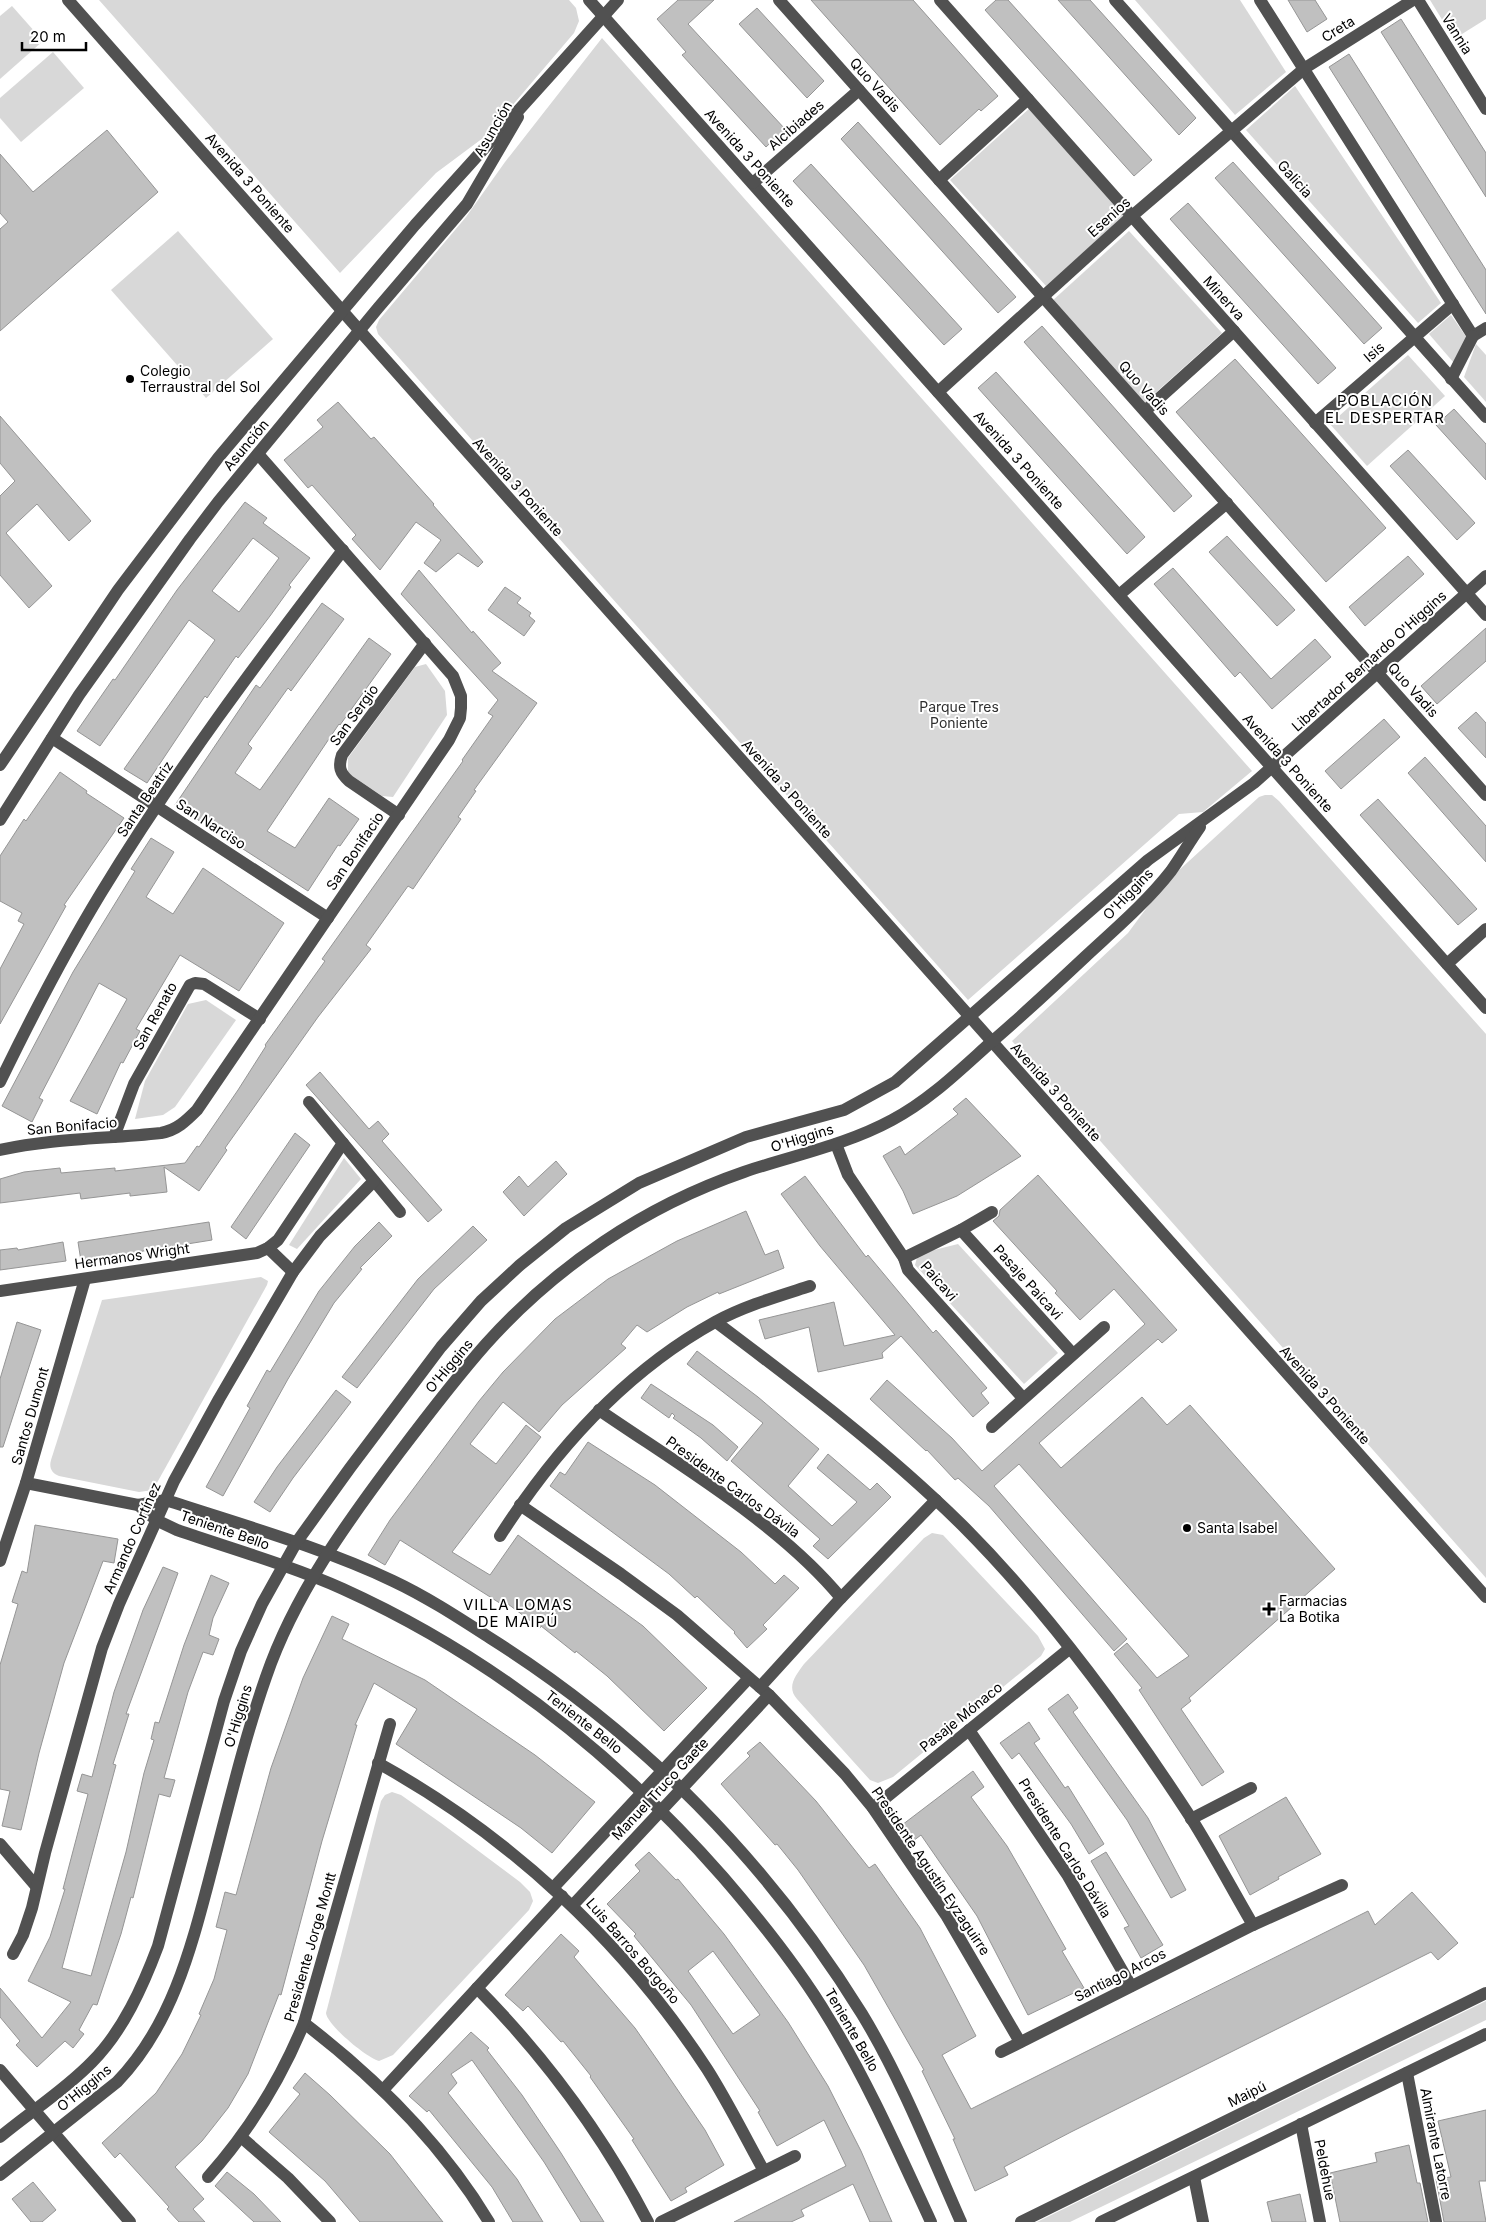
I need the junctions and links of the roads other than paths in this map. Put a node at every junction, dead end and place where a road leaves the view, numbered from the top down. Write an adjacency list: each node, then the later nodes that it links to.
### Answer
1 (68, 0): 22 (street, Avenida 3 Poniente)
2 (589, 0): 10 (street, Avenida 3 Poniente)
3 (618, 0): 10 (street, Asunción)
4 (779, 0): 12 (street, Quo Vadis)
5 (1115, 0): 16 (street, Galicia)
6 (1260, 0): 11 (street)
7 (1413, 0): 11 (street, Creta)
8 (1418, 0): 15 (street, Vannia)
9 (946, 2): 13 (street, Minerva)
10 (602, 14): 14 (street, Asunción); 18 (street, Avenida 3 Poniente)
11 (1305, 68): 16 (street, Esenios); 21 (street)
12 (859, 90): 17 (street, Quo Vadis); 18 (street, Alcibiades)
13 (1028, 99): 17 (street); 19 (street, Minerva)
14 (528, 100): 22 (street, Asunción); 24 (street, Asunción)
15 (1486, 109)
16 (1231, 130): 19 (street, Esenios); 27 (street, Galicia)
17 (939, 180): 20 (street, Quo Vadis)
18 (753, 184): 29 (street, Avenida 3 Poniente)
19 (1132, 216): 20 (street, Esenios); 25 (street, Minerva)
20 (1043, 297): 29 (street, Esenios); 30 (street, Quo Vadis)
21 (1453, 304): 26 (street); 27 (street, Isis)
22 (341, 310): 24 (street, Avenida 3 Poniente); 43 (street, Asunción)
23 (1486, 328): 26 (street)
24 (360, 331): 33 (street, Asunción); 54 (street, Avenida 3 Poniente)
25 (1234, 331): 30 (street); 32 (street, Minerva)
26 (1473, 336): 28 (street)
27 (1414, 337): 28 (street, Galicia); 32 (street, Isis)
28 (1452, 378): 31 (street, Galicia)
29 (938, 392): 38 (street, Avenida 3 Poniente)
30 (1145, 412): 34 (street, Quo Vadis)
31 (1486, 417)
32 (1315, 423): 37 (street, Minerva)
33 (258, 454): 35 (street, San Bonifacio); 42 (street, Asunción)
34 (1227, 503): 38 (street); 41 (street, Quo Vadis)
35 (343, 550): 40 (street, San Bonifacio); 46 (street, Santa Beatriz)
36 (1486, 576): 37 (street, Libertador Bernardo O'Higgins)
37 (1467, 594): 39 (street, Minerva); 41 (street, Libertador Bernardo O'Higgins)
38 (1119, 595): 44 (street, Avenida 3 Poniente)
39 (1486, 615)
40 (425, 643): 47 (street, San Bonifacio); 47 (street, San Sergio)
41 (1378, 673): 44 (street, Libertador Bernardo O'Higgins); 45 (street, Quo Vadis)
42 (52, 738): 46 (street, San Narciso); 48 (street, Asunción)
43 (0, 765)
44 (1272, 768): 49 (street, O'Higgins); 52 (street, Avenida 3 Poniente)
45 (1486, 795)
46 (157, 807): 50 (street, San Narciso); 57 (street, Santa Beatriz)
47 (399, 814): 50 (street, San Bonifacio)
48 (0, 820)
49 (1203, 822): 54 (street, O'Higgins); 56 (street, O'Higgins)
50 (328, 918): 55 (street, San Bonifacio)
51 (1486, 929): 52 (street)
52 (1447, 964): 53 (street, Avenida 3 Poniente)
53 (1486, 1008)
54 (970, 1017): 56 (street, Avenida 3 Poniente); 86 (street, O'Higgins)
55 (260, 1019): 59 (street, San Bonifacio); 59 (street, San Renato)
56 (992, 1042): 61 (street, O'Higgins); 91 (street, Avenida 3 Poniente)
57 (0, 1082)
58 (309, 1102): 60 (street)
59 (114, 1137): 62 (street, San Bonifacio)
60 (343, 1143): 63 (street); 67 (street)
61 (836, 1144): 68 (street, Paicavi); 87 (street, O'Higgins)
62 (0, 1150)
63 (374, 1181): 64 (street); 69 (street, Armando Cortínez)
64 (400, 1212)
65 (992, 1212): 66 (street)
66 (961, 1230): 68 (street); 75 (street, Pasaje Paicavi)
67 (268, 1248): 69 (street); 70 (street, Hermanos Wright)
68 (904, 1258): 76 (street, Paicavi)
69 (293, 1272): 80 (street, Armando Cortínez)
70 (85, 1279): 72 (street, Hermanos Wright); 79 (street, Santos Dumont)
71 (810, 1286): 73 (street)
72 (0, 1291)
73 (716, 1322): 77 (street); 81 (street)
74 (1104, 1327): 75 (street)
75 (1073, 1354): 76 (street)
76 (1023, 1398): 78 (street)
77 (599, 1410): 83 (street); 92 (street, Presidente Carlos Dávila)
78 (992, 1427)
79 (26, 1483): 82 (street, Teniente Bello); 88 (street, Santos Dumont)
80 (166, 1500): 82 (street); 84 (street, Armando Cortínez); 86 (street, Teniente Bello)
81 (936, 1500): 92 (street, Manuel Truco Gaete); 93 (street)
82 (138, 1505): 84 (street, Teniente Bello)
83 (520, 1505): 85 (street); 94 (street, Presidente Agustín Eyzaguirre)
84 (156, 1520): 89 (street, Teniente Bello); 108 (street, Armando Cortínez)
85 (500, 1536)
86 (296, 1543): 87 (street, Teniente Bello); 89 (street, O'Higgins)
87 (328, 1554): 90 (street, O'Higgins); 99 (street, Teniente Bello)
88 (0, 1561)
89 (282, 1566): 90 (street, Teniente Bello); 123 (street, O'Higgins)
90 (314, 1577): 102 (street, Teniente Bello); 125 (street, O'Higgins)
91 (1486, 1596)
92 (841, 1598): 95 (street, Manuel Truco Gaete)
93 (1069, 1649): 97 (street, Pasaje Mónaco); 105 (street)
94 (749, 1678): 95 (street, Presidente Agustín Eyzaguirre); 99 (street, Manuel Truco Gaete)
95 (765, 1691): 100 (street, Manuel Truco Gaete); 103 (street, Presidente Agustín Eyzaguirre)
96 (390, 1724): 98 (street, Presidente Jorge Montt)
97 (969, 1730): 103 (street, Pasaje Mónaco); 113 (street, Presidente Carlos Dávila)
98 (378, 1763): 109 (street, Luis Barros Borgoño); 116 (street, Presidente Jorge Montt)
99 (663, 1770): 100 (street, Teniente Bello); 102 (street, Manuel Truco Gaete)
100 (682, 1788): 104 (street, Manuel Truco Gaete); 139 (street, Teniente Bello)
101 (1251, 1788): 105 (street)
102 (643, 1792): 104 (street, Teniente Bello); 109 (street, Manuel Truco Gaete)
103 (873, 1808): 118 (street, Presidente Agustín Eyzaguirre)
104 (662, 1809): 110 (street, Manuel Truco Gaete); 138 (street, Teniente Bello)
105 (1192, 1820): 111 (street)
106 (0, 1844): 108 (street)
107 (1342, 1885): 111 (street, Santiago Arcos)
108 (36, 1886): 112 (street, Armando Cortínez)
109 (558, 1892): 110 (street, Luis Barros Borgoño); 114 (street, Manuel Truco Gaete)
110 (573, 1905): 129 (street, Luis Barros Borgoño)
111 (1252, 1925): 113 (street, Santiago Arcos)
112 (12, 1954)
113 (1131, 1986): 118 (street, Santiago Arcos)
114 (477, 1988): 122 (street, Manuel Truco Gaete); 136 (street)
115 (1486, 1993): 140 (street, Maipú)
116 (304, 2023): 122 (street); 127 (street, Presidente Jorge Montt)
117 (1486, 2034): 121 (street)
118 (1020, 2042): 119 (street, Santiago Arcos)
119 (1001, 2052)
120 (0, 2070): 123 (street)
121 (1406, 2073): 124 (street); 144 (street, Almirante Latorre)
122 (383, 2090): 135 (street)
123 (34, 2110): 125 (street); 126 (street, O'Higgins)
124 (1301, 2124): 132 (street); 143 (street, Peldehue)
125 (54, 2132): 130 (street, O'Higgins); 133 (street)
126 (0, 2137)
127 (241, 2137): 131 (street, Presidente Jorge Montt); 134 (street)
128 (795, 2156): 129 (street)
129 (764, 2171): 137 (street)
130 (0, 2176)
131 (208, 2177)
132 (1194, 2177): 141 (street); 142 (street)
133 (130, 2222)
134 (330, 2222)
135 (489, 2222)
136 (648, 2222)
137 (661, 2222)
138 (931, 2222)
139 (961, 2222)
140 (1021, 2222)
141 (1101, 2222)
142 (1203, 2222)
143 (1320, 2222)
144 (1436, 2222)

